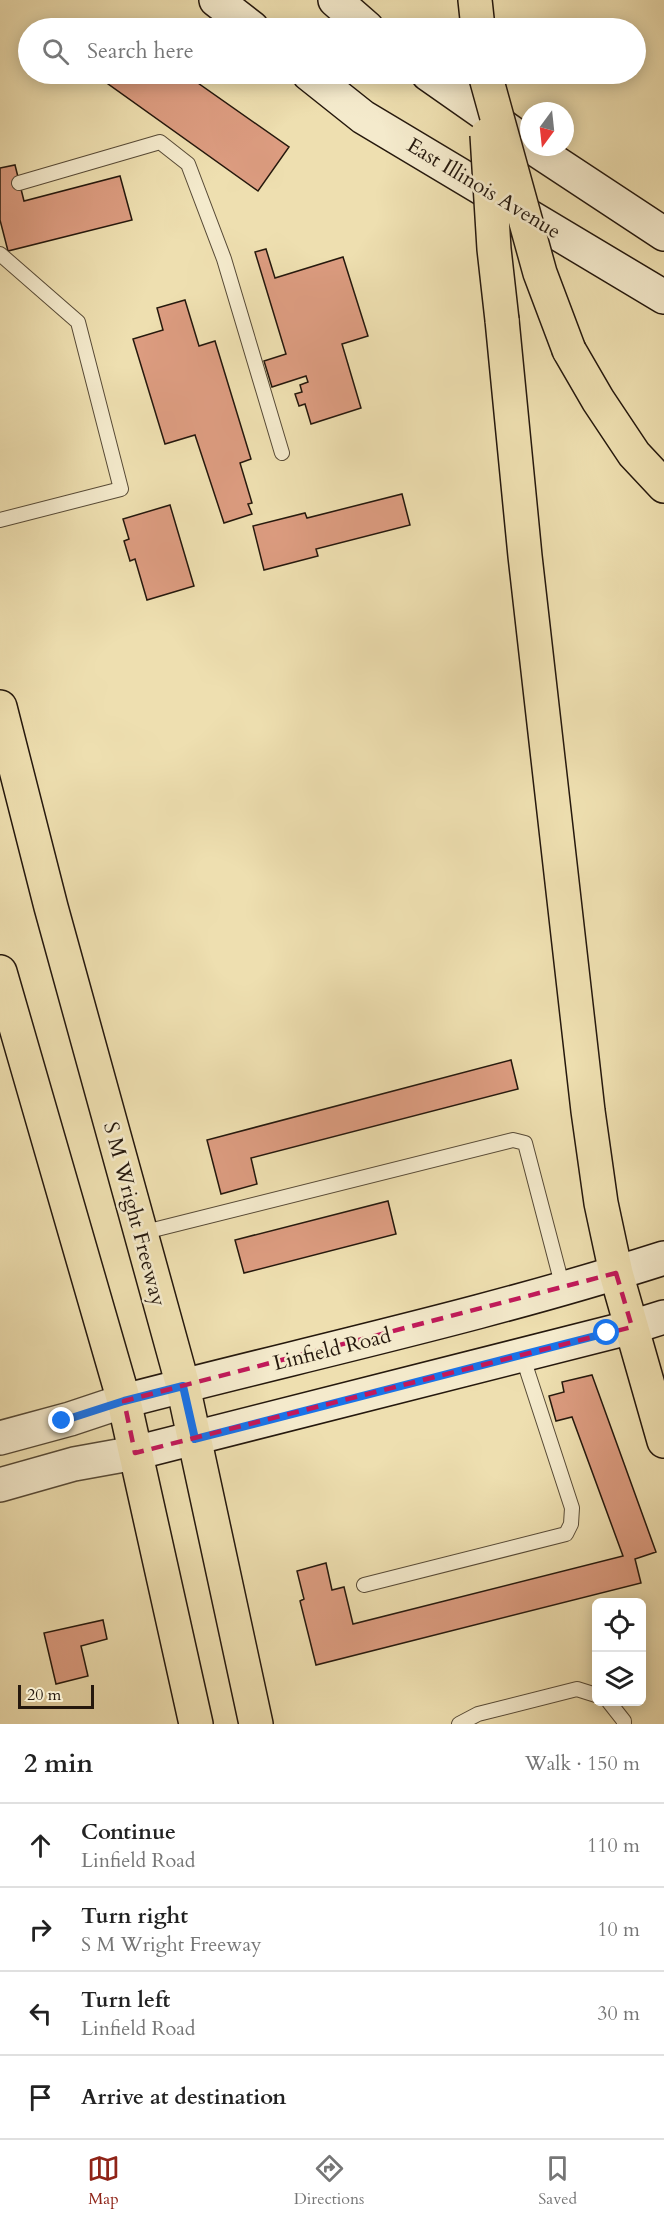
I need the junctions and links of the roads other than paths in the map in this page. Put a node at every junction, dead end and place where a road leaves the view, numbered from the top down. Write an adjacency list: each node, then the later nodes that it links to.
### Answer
1 (216, 0): 4 (main road)
2 (335, 0): 5 (main road)
3 (475, 0): 6 (main road)
4 (239, 18)
5 (356, 18)
6 (477, 18)
7 (322, 84): 16 (main road, East Illinois Avenue)
8 (442, 84): 11 (main road)
9 (485, 84): 24 (main road, bridge)
10 (487, 84): 18 (main road, bridge)
11 (520, 138)
12 (546, 156): 14 (main road)
13 (19, 183): 17 (lane)
14 (664, 234)
15 (0, 254): 19 (lane)
16 (664, 297)
17 (282, 453)
18 (664, 486)
19 (0, 520)
20 (0, 707): 22 (main road, S M Wright Freeway)
21 (0, 972): 30 (main road)
22 (141, 1233): 25 (lane); 29 (main road, S M Wright Freeway)
23 (664, 1258): 24 (main road, Linfield Road)
24 (616, 1273): 25 (main road, Linfield Road); 27 (main road)
25 (562, 1288): 29 (main road, Linfield Road)
26 (664, 1317): 27 (main road)
27 (632, 1327): 28 (main road); 33 (main road)
28 (522, 1355): 32 (main road); 36 (lane)
29 (183, 1386): 30 (main road, Linfield Road); 32 (main road, S M Wright Freeway)
30 (124, 1401): 31 (main road, Linfield Road); 34 (main road)
31 (0, 1438)
32 (195, 1439): 34 (main road); 40 (main road, S M Wright Freeway)
33 (664, 1441)
34 (135, 1453): 35 (main road); 39 (main road)
35 (0, 1485)
36 (364, 1585)
37 (592, 1694): 41 (lane)
38 (613, 1706): 42 (lane)
39 (196, 1724)
40 (256, 1724)
41 (459, 1724)
42 (624, 1724)

